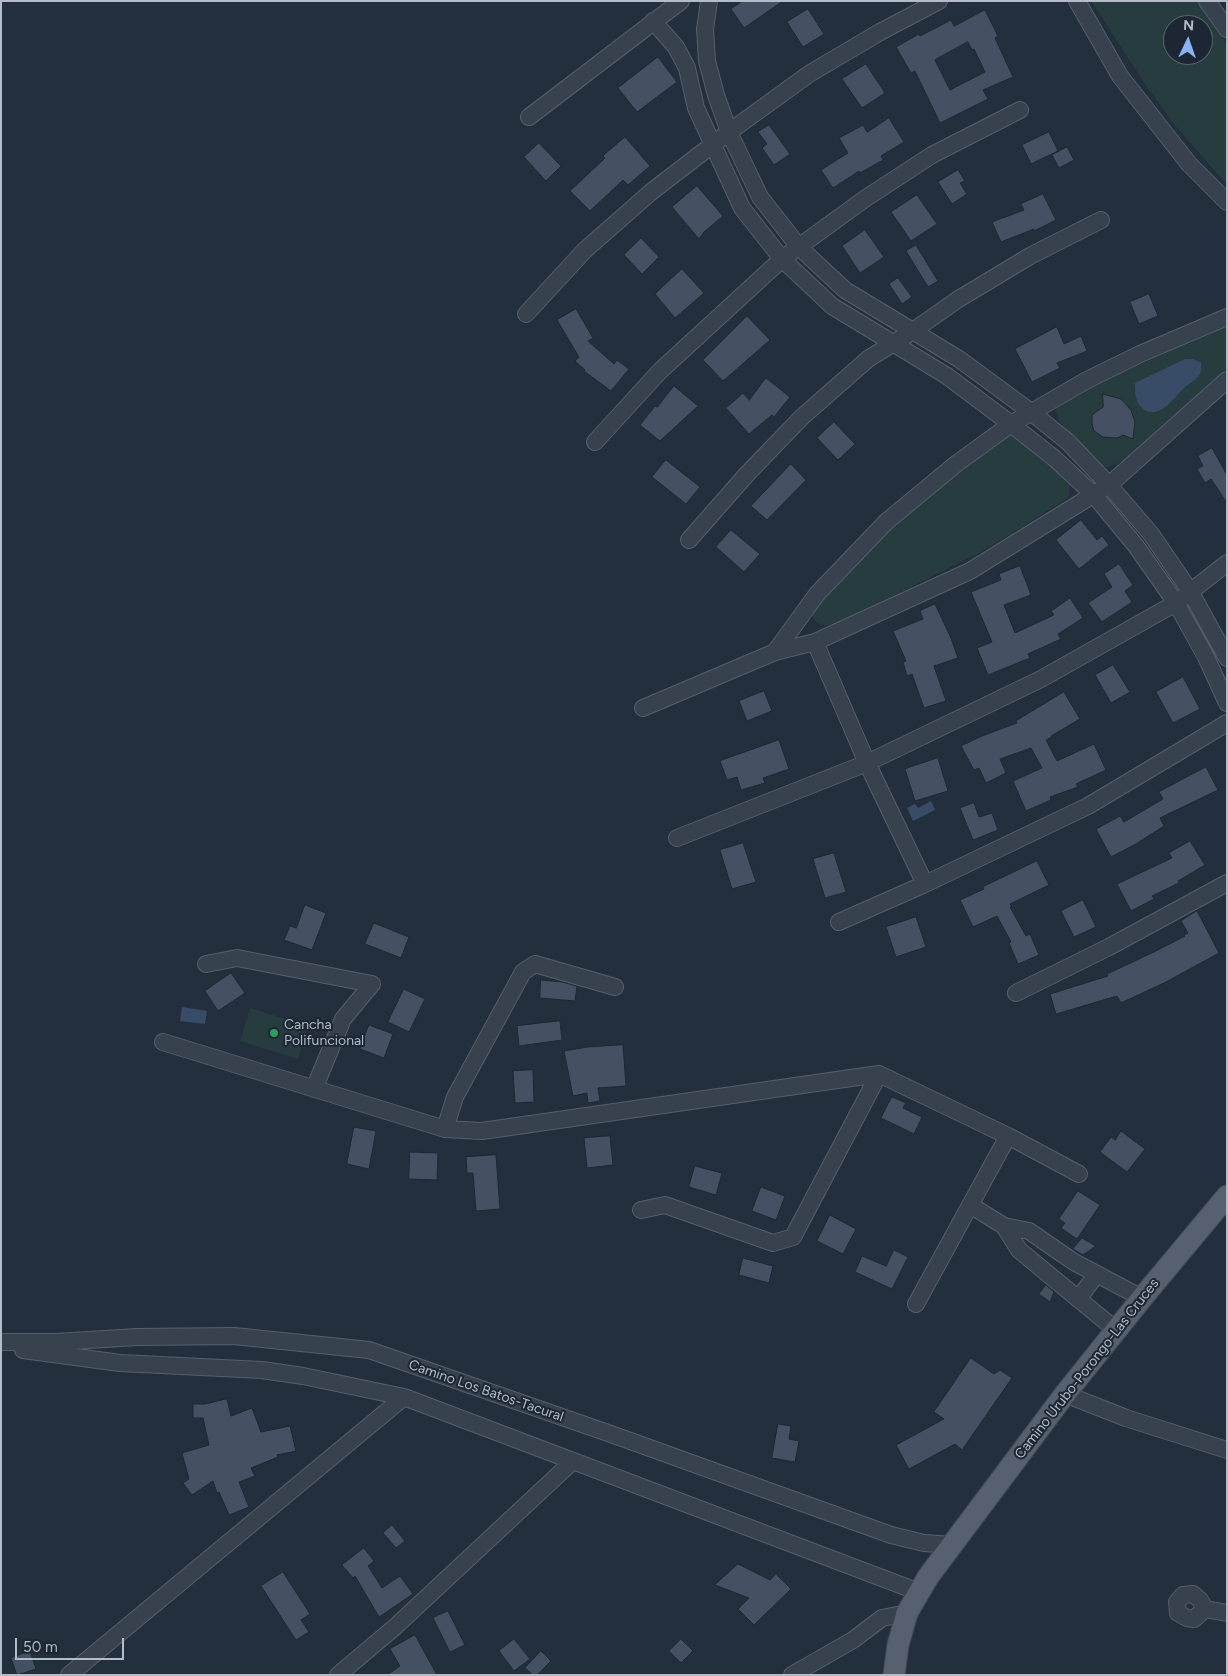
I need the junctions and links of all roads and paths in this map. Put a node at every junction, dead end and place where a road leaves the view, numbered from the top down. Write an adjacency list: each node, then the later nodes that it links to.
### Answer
1 (681, 1): 6 (street)
2 (709, 1): 10 (street)
3 (939, 1): 10 (street)
4 (1077, 1): 12 (street)
5 (1208, 1): 7 (street)
6 (653, 22): 9 (street); 11 (street)
7 (1227, 29)
8 (1020, 110): 14 (street)
9 (529, 117)
10 (729, 132): 11 (street); 14 (street)
11 (713, 145): 15 (street); 16 (street)
12 (1227, 202)
13 (1101, 220): 18 (street)
14 (799, 247): 15 (street); 18 (street)
15 (782, 259): 19 (street); 23 (street)
16 (526, 314)
17 (1227, 317): 21 (street)
18 (913, 330): 19 (street); 21 (street)
19 (892, 344): 22 (street); 26 (street)
20 (1227, 380): 24 (street)
21 (1031, 412): 22 (street); 24 (street)
22 (1011, 424): 25 (street); 31 (street)
23 (595, 442)
24 (1109, 484): 25 (street); 28 (street)
25 (1094, 495): 29 (street); 30 (street)
26 (688, 540)
27 (1227, 563): 28 (street)
28 (1190, 591): 29 (street); 32 (street)
29 (1176, 602): 33 (street); 36 (street)
30 (815, 642): 31 (street); 36 (street)
31 (775, 652): 34 (street)
32 (1227, 658)
33 (1227, 703)
34 (643, 708)
35 (1227, 723): 39 (street)
36 (867, 763): 37 (street); 39 (street)
37 (677, 838)
38 (1227, 883): 43 (street)
39 (925, 884): 40 (street)
40 (840, 922)
41 (206, 964): 46 (street)
42 (615, 987): 47 (street)
43 (1016, 993)
44 (163, 1042): 46 (street)
45 (879, 1074): 47 (street); 48 (street); 52 (street)
46 (314, 1089): 47 (street)
47 (445, 1129)
48 (1008, 1136): 49 (street); 51 (street)
49 (1079, 1174)
50 (1227, 1196): 55 (main road, Camino Urubo-Porongo-Las Cruces)
51 (970, 1204): 53 (street); 57 (street)
52 (641, 1210)
53 (1004, 1226): 54 (street); 56 (street)
54 (1097, 1274): 55 (street); 56 (street)
55 (1142, 1298): 58 (main road, Camino Urubo-Porongo-Las Cruces)
56 (1078, 1299): 58 (street)
57 (916, 1304)
58 (1116, 1330): 61 (main road, Camino Urubo-Porongo-Las Cruces)
59 (1, 1342): 65 (street, Camino Los Batos-Tacural)
60 (1, 1347): 62 (street)
61 (1065, 1394): 63 (street); 65 (main road, Camino Urubo-Porongo-Las Cruces)
62 (404, 1398): 64 (street); 70 (street)
63 (1227, 1450)
64 (572, 1461): 66 (street); 71 (street)
65 (952, 1545): 66 (main road, Camino Urubo-Porongo-Las Cruces)
66 (919, 1592): 68 (main road, Camino Urubo-Porongo-Las Cruces)
67 (1205, 1609): 69 (street)
68 (908, 1613): 72 (street); 73 (main road, Camino Urubo-Porongo-Las Cruces)
69 (1227, 1613)
70 (69, 1675)
71 (338, 1675)
72 (792, 1675)
73 (894, 1675)

